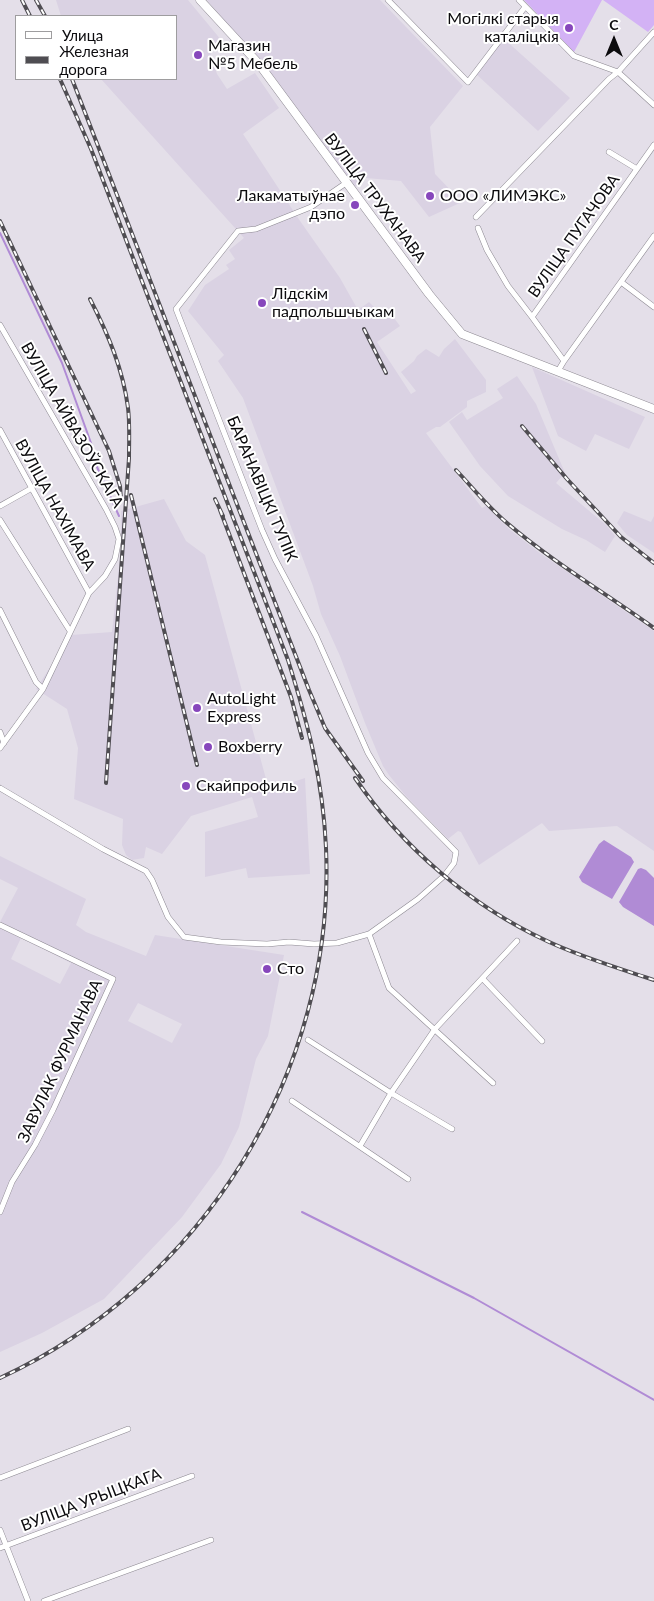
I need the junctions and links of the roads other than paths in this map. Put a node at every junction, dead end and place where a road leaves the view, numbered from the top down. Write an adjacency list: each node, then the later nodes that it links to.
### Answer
1 (200, 0): 11 (main road, ВУЛІЦА ТРУХАНАВА)
2 (388, 0): 4 (street)
3 (519, 0): 4 (street)
4 (525, 7): 6 (street)
5 (654, 32): 6 (street)
6 (618, 72): 7 (street); 12 (street)
7 (654, 106)
8 (654, 144): 10 (street, ВУЛІЦА ПУГАЧОВА)
9 (609, 152): 10 (street, ВУЛІЦА ПУГАЧОВА)
10 (637, 169): 17 (street, ВУЛІЦА ПУГАЧОВА)
11 (346, 183): 20 (main road, ВУЛІЦА ТРУХАНАВА); 35 (street, БАРАНАВІЦКІ ТУПІК)
12 (476, 218)
13 (478, 228): 17 (street)
14 (654, 236): 15 (street)
15 (621, 282): 16 (street); 19 (street)
16 (654, 307)
17 (532, 317): 19 (street)
18 (0, 325): 26 (street, ВУЛІЦА АЙВАЗОЎСКАГА)
19 (564, 361): 20 (street)
20 (558, 371): 21 (main road, ВУЛІЦА ТРУХАНАВА)
21 (654, 409)
22 (0, 430): 23 (street, ВУЛІЦА НАХІМАВА)
23 (32, 488): 24 (street); 26 (street, ВУЛІЦА НАХІМАВА)
24 (0, 506)
25 (0, 520): 28 (street)
26 (89, 593): 28 (street)
27 (0, 610): 29 (street)
28 (70, 631): 29 (street)
29 (43, 689): 31 (street)
30 (0, 732): 31 (street)
31 (4, 743): 32 (street)
32 (0, 748)
33 (0, 788): 35 (street)
34 (0, 925): 47 (street, ЗАВУЛАК ФУРМАНАВА)
35 (369, 934): 38 (street)
36 (517, 941): 37 (street)
37 (483, 979): 38 (street); 40 (street)
38 (436, 1029): 41 (street); 42 (street)
39 (308, 1040): 42 (street)
40 (542, 1040)
41 (493, 1083)
42 (391, 1093): 44 (street); 45 (street)
43 (292, 1100): 45 (street)
44 (452, 1129)
45 (360, 1146): 46 (street)
46 (408, 1179)
47 (0, 1212)
48 (128, 1429): 50 (street)
49 (192, 1476): 53 (street, ВУЛІЦА УРЫЦКАГА)
50 (0, 1478)
51 (0, 1530): 53 (street)
52 (211, 1540): 56 (street)
53 (6, 1546): 54 (street, ВУЛІЦА УРЫЦКАГА); 55 (street)
54 (0, 1548)
55 (28, 1601)
56 (44, 1601)

